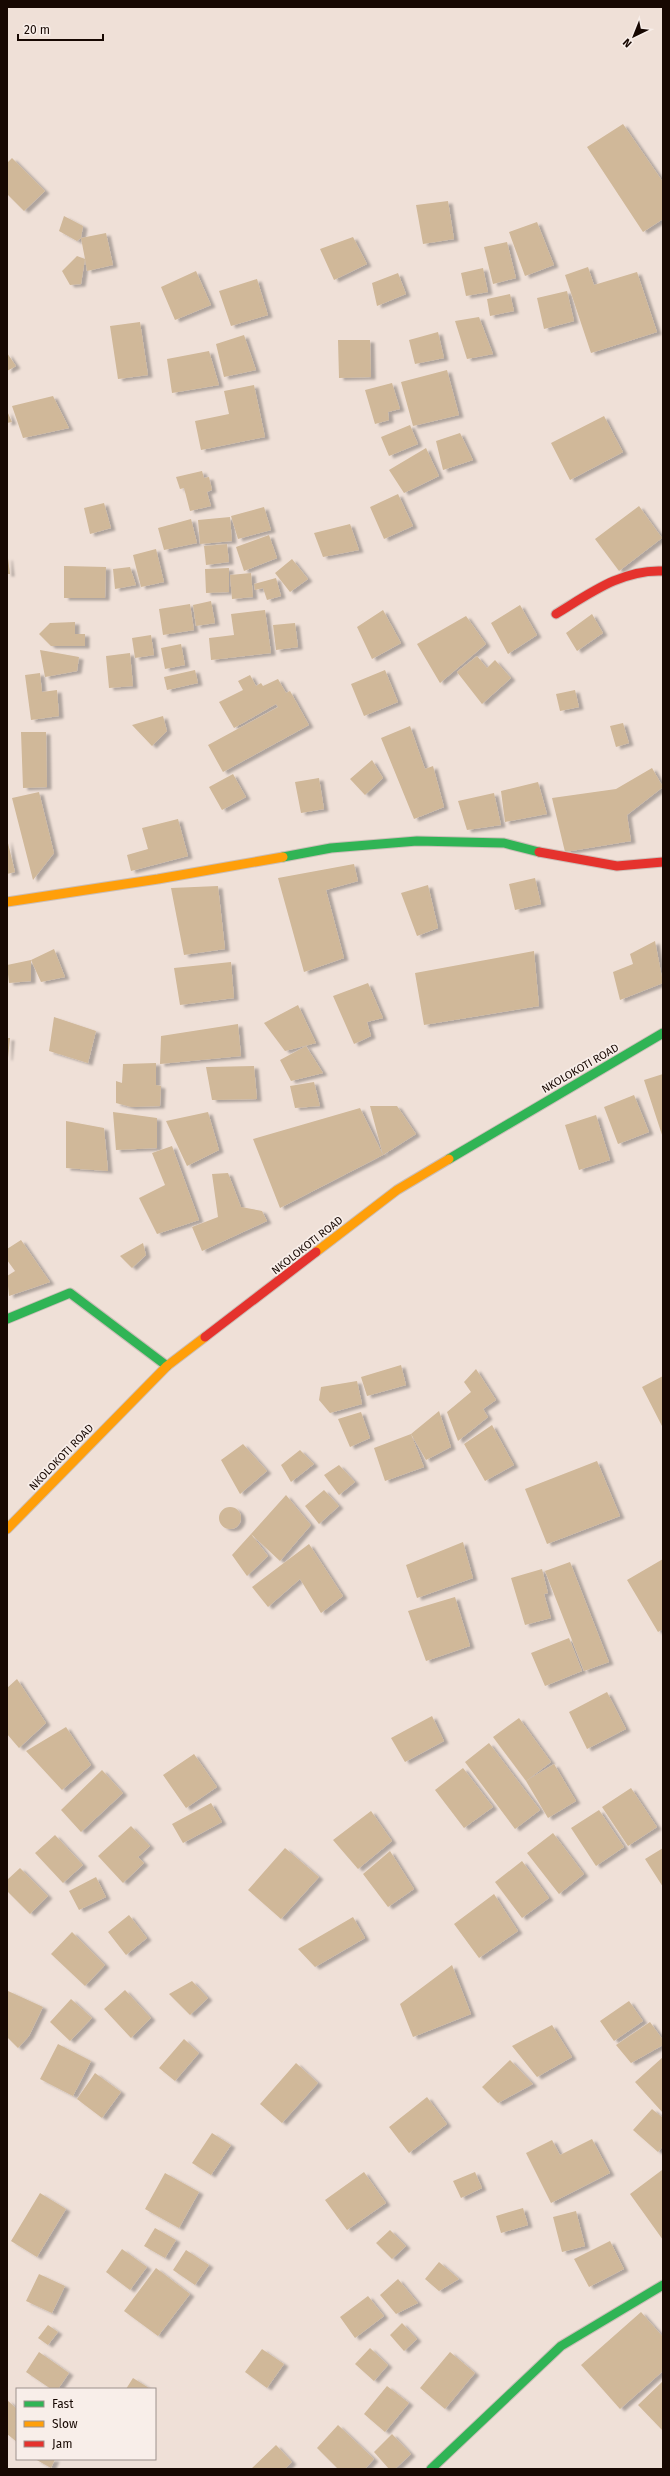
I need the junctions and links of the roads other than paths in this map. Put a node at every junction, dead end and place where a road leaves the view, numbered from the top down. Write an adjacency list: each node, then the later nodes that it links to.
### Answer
1 (663, 571): 2 (street)
2 (556, 614)
3 (663, 862): 4 (street)
4 (7, 902)
5 (663, 1033): 7 (street, NKOLOKOTI ROAD)
6 (7, 1319): 7 (street)
7 (168, 1366): 8 (street, NKOLOKOTI ROAD)
8 (7, 1529)
9 (663, 2284): 10 (street)
10 (431, 2469)

